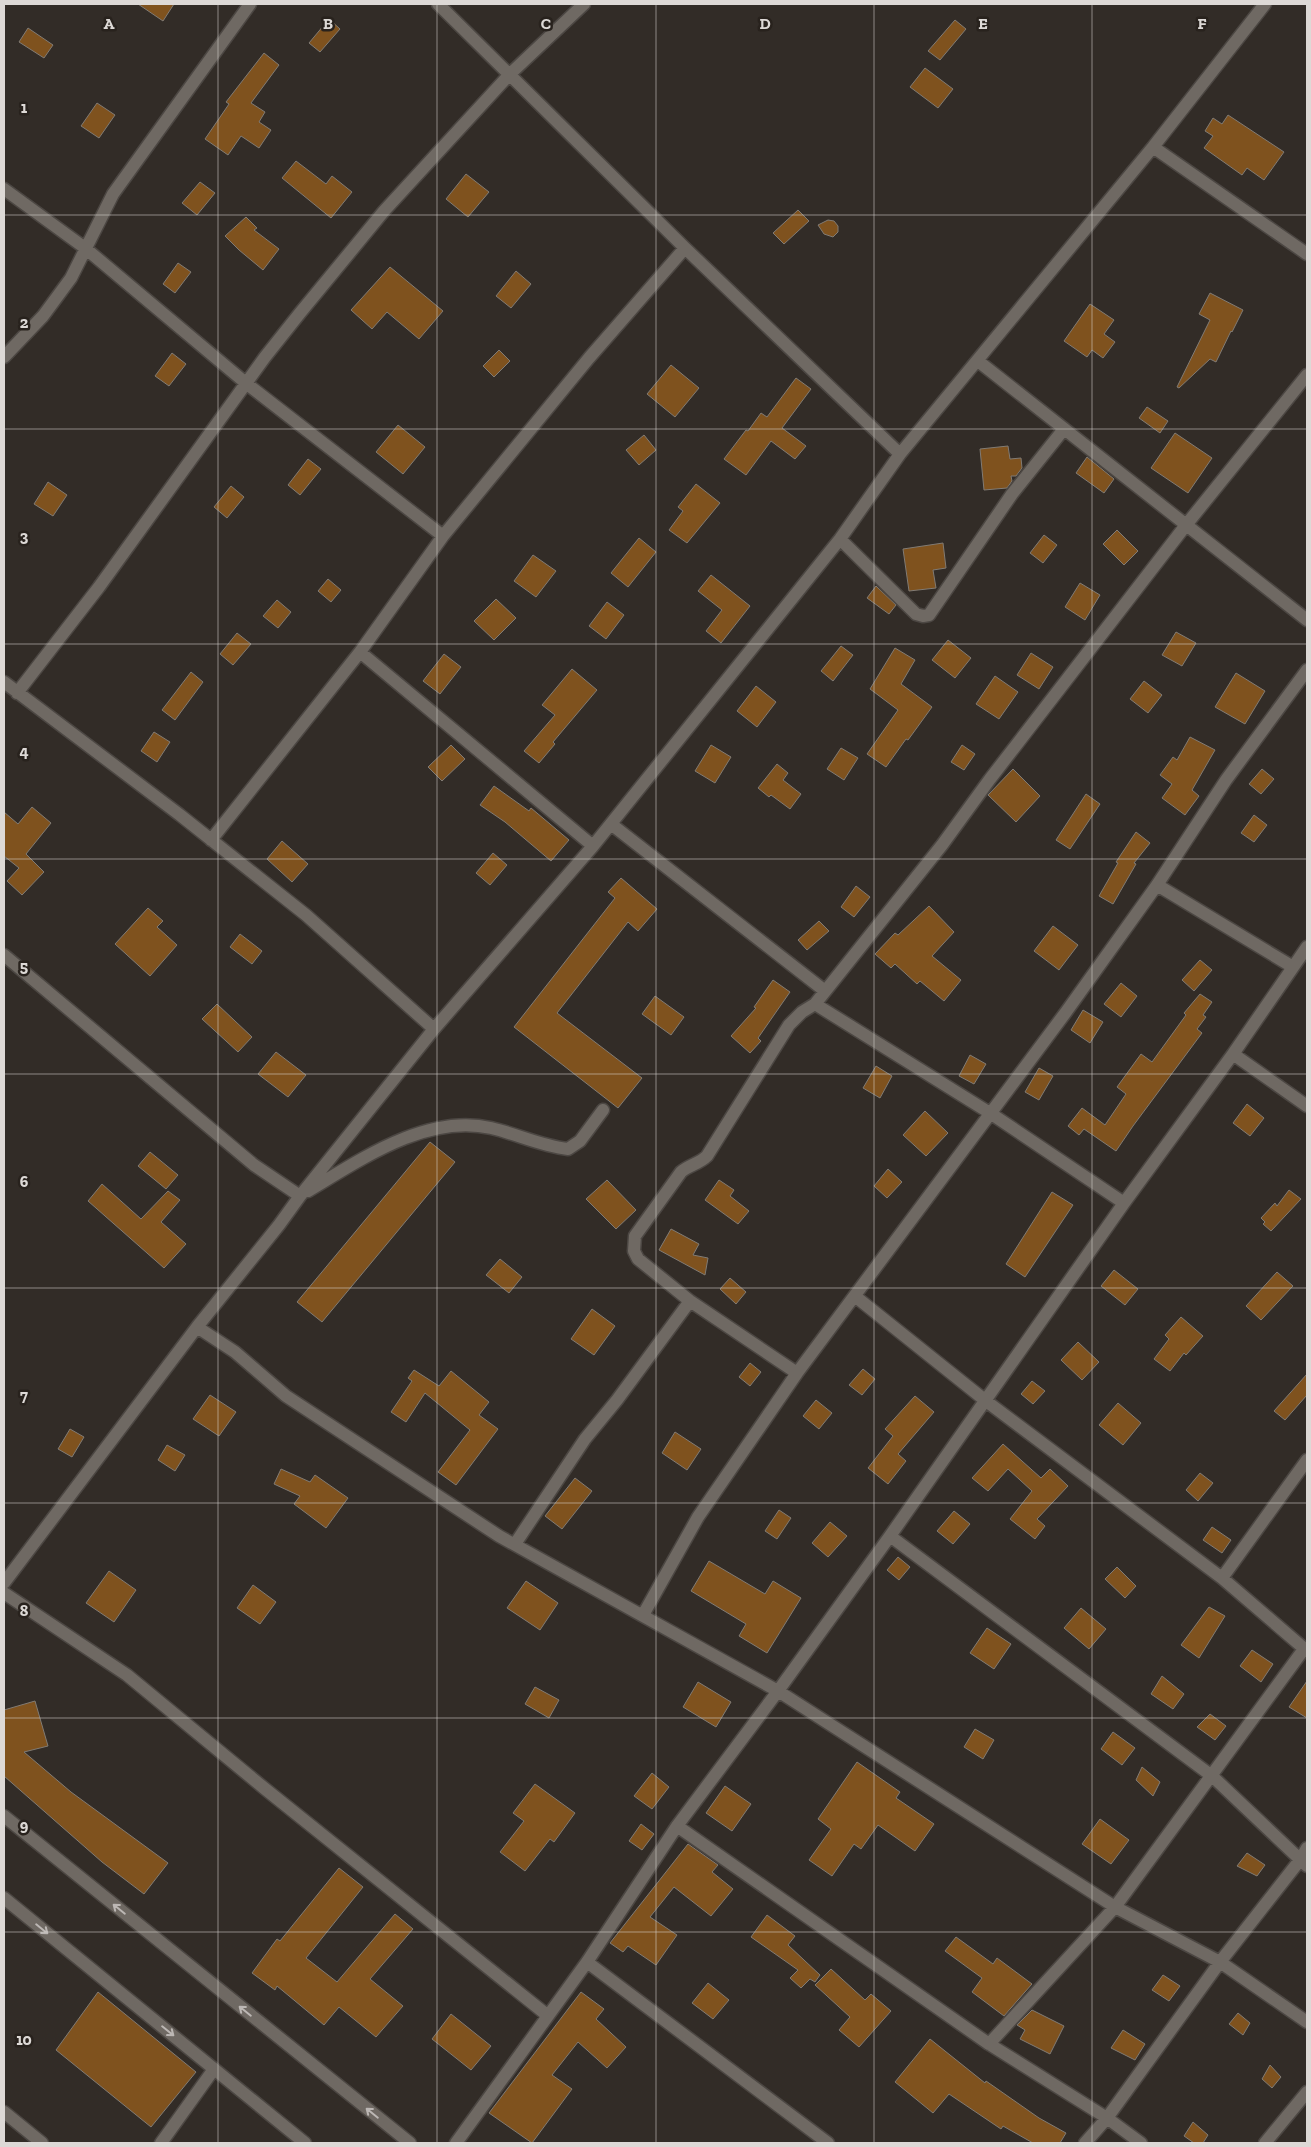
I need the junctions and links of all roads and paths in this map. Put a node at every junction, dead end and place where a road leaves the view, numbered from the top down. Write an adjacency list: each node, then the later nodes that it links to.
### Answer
1 (250, 4): 8 (street)
2 (438, 4): 5 (street)
3 (584, 4): 5 (street)
4 (1264, 4): 6 (street)
5 (510, 74): 9 (street); 14 (street)
6 (1153, 147): 10 (street); 12 (street)
7 (4, 189): 8 (street)
8 (85, 248): 11 (street); 14 (street)
9 (685, 248): 16 (street); 18 (street)
10 (1307, 254)
11 (4, 357)
12 (978, 360): 15 (street); 16 (street)
13 (1307, 375): 17 (street)
14 (247, 384): 18 (street); 24 (street)
15 (1064, 429): 17 (street); 19 (street)
16 (900, 454): 19 (street)
17 (1186, 525): 20 (street); 32 (street)
18 (443, 536): 21 (street)
19 (840, 539): 25 (street)
20 (1307, 620)
21 (360, 652): 26 (street); 27 (street)
22 (1305, 677): 28 (street)
23 (4, 682): 24 (street)
24 (17, 693): 26 (street)
25 (611, 824): 27 (street); 32 (street)
26 (211, 840): 34 (street)
27 (593, 846): 34 (street)
28 (1157, 884): 31 (street); 38 (street)
29 (1307, 947): 31 (street)
30 (4, 954): 39 (street)
31 (1294, 967): 35 (street)
32 (825, 991): 33 (street)
33 (815, 1004): 38 (street); 42 (street)
34 (434, 1029): 39 (street)
35 (1233, 1054): 36 (street); 40 (street)
36 (1307, 1106)
37 (603, 1110): 39 (street)
38 (990, 1113): 40 (street); 41 (street)
39 (300, 1196): 43 (street)
40 (1124, 1203): 45 (street)
41 (856, 1298): 44 (street); 45 (street)
42 (690, 1301): 44 (street); 48 (street)
43 (197, 1327): 48 (street); 50 (street)
44 (797, 1373): 52 (street)
45 (986, 1401): 47 (street); 49 (street)
46 (1307, 1460): 49 (street)
47 (890, 1536): 54 (street); 55 (street)
48 (515, 1544): 52 (street)
49 (1222, 1578): 53 (street)
50 (4, 1583)
51 (4, 1593): 64 (street)
52 (642, 1615): 54 (street)
53 (1306, 1650): 55 (street)
54 (778, 1691): 57 (street); 61 (street)
55 (1212, 1776): 59 (street); 61 (street)
56 (4, 1816): 74 (street, one-way to 56)
57 (677, 1826): 62 (street); 66 (street)
58 (1307, 1848): 59 (street)
59 (1304, 1863): 63 (street)
60 (4, 1898): 67 (street, one-way to 67)
61 (1115, 1907): 63 (street); 66 (street)
62 (587, 1962): 64 (street); 76 (street)
63 (1220, 1962): 65 (street); 70 (street)
64 (547, 2015): 75 (street)
65 (1307, 2022)
66 (989, 2044): 70 (street)
67 (214, 2069): 72 (street); 73 (street)
68 (1307, 2092): 79 (street)
69 (4, 2112): 71 (street)
70 (1107, 2118): 77 (street); 78 (street)
71 (42, 2143)
72 (161, 2143)
73 (305, 2143)
74 (410, 2143)
75 (456, 2143)
76 (828, 2143)
77 (1085, 2143)
78 (1141, 2143)
79 (1265, 2143)

